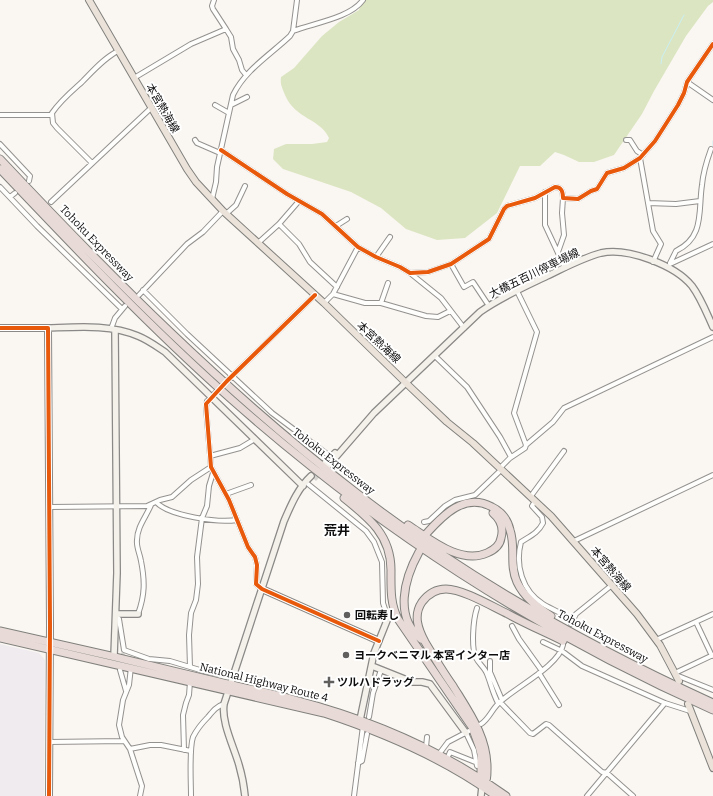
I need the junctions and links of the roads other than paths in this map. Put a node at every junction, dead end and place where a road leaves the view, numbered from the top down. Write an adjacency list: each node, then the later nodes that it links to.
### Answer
1 (89, 0): 8 (main road, 本宮熱海線)
2 (214, 0): 5 (street)
3 (297, 0): 6 (street)
4 (364, 0): 6 (street)
5 (226, 29): 9 (street); 10 (street)
6 (293, 31): 9 (street)
7 (713, 44): 11 (street)
8 (118, 51): 10 (main road, 本宮熱海線); 19 (street)
9 (246, 75): 15 (street)
10 (134, 78): 16 (main road, 本宮熱海線)
11 (687, 82): 13 (street); 25 (street)
12 (247, 97): 15 (street)
13 (713, 100)
14 (215, 104): 17 (street)
15 (231, 105): 17 (street)
16 (151, 108): 27 (street); 36 (main road, 本宮熱海線)
17 (229, 113): 24 (street)
18 (0, 115): 19 (street)
19 (52, 115): 27 (street)
20 (195, 140): 24 (street)
21 (626, 140): 25 (street)
22 (0, 144): 29 (street)
23 (711, 149): 38 (street)
24 (221, 152): 36 (street); 37 (street)
25 (642, 157): 35 (street); 40 (street)
26 (0, 159): 93 (highway, Tohoku Expressway)
27 (92, 163): 39 (street)
28 (0, 169): 81 (highway, Tohoku Expressway)
29 (28, 181)
30 (0, 186): 34 (street)
31 (244, 186): 41 (street)
32 (545, 192): 35 (street); 49 (street); 52 (street)
33 (15, 193): 34 (street)
34 (10, 197): 71 (street)
35 (563, 198): 49 (street)
36 (212, 200): 41 (main road, 本宮熱海線)
37 (299, 201): 43 (street); 44 (street)
38 (700, 201): 40 (street); 53 (street)
39 (51, 202)
40 (648, 203): 51 (street)
41 (225, 213): 46 (main road, 本宮熱海線); 58 (street)
42 (347, 219): 44 (street)
43 (279, 224): 46 (street); 57 (street)
44 (336, 226): 48 (street)
45 (390, 237): 50 (street)
46 (258, 243): 62 (main road, 本宮熱海線)
47 (713, 244): 53 (street)
48 (358, 247): 50 (street); 57 (street)
49 (558, 252): 54 (street)
50 (376, 257): 55 (street)
51 (653, 262): 53 (street, 大橋五百川停車場線); 54 (street, 大橋五百川停車場線)
52 (451, 264): 55 (street); 65 (street)
53 (670, 266): 67 (street, 大橋五百川停車場線)
54 (565, 268): 59 (street, 大橋五百川停車場線)
55 (410, 273): 66 (street)
56 (388, 283): 64 (street)
57 (337, 287): 61 (street)
58 (143, 290): 60 (street); 74 (street)
59 (516, 291): 65 (street, 大橋五百川停車場線); 80 (street)
60 (139, 294)
61 (333, 294): 63 (street); 64 (street)
62 (314, 295): 63 (main road, 本宮熱海線); 74 (street)
63 (324, 303): 76 (main road, 本宮熱海線)
64 (381, 303): 66 (street)
65 (489, 306): 70 (street, 大橋五百川停車場線)
66 (450, 311): 70 (street)
67 (713, 327)
68 (0, 328): 69 (street)
69 (48, 328): 71 (street); 98 (street)
70 (464, 328): 73 (street, 大橋五百川停車場線)
71 (113, 329): 79 (street); 99 (street)
72 (713, 337): 80 (street)
73 (435, 356): 76 (street, 大橋五百川停車場線); 85 (street)
74 (232, 375): 75 (street); 84 (street)
75 (227, 381)
76 (406, 383): 78 (street, 大橋五百川停車場線); 87 (main road, 本宮熱海線)
77 (207, 401): 83 (street)
78 (357, 432): 84 (street, 大橋五百川停車場線); 84 (street, 大橋五百川停車場線)
79 (255, 439): 83 (street); 92 (street)
80 (526, 444): 85 (street)
81 (292, 451): 115 (highway); 131 (highway, Tohoku Expressway)
82 (564, 451): 95 (street)
83 (210, 456): 86 (street)
84 (331, 457)
85 (511, 457): 87 (street)
86 (211, 467): 88 (street); 96 (street)
87 (500, 469): 95 (main road, 本宮熱海線); 102 (street)
88 (213, 473): 94 (street); 100 (street)
89 (713, 475): 103 (street)
90 (313, 478): 92 (street)
91 (251, 485): 94 (street)
92 (306, 485): 105 (street); 110 (street)
93 (355, 493): 131 (highway, Tohoku Expressway); 131 (highway)
94 (226, 494): 101 (street)
95 (533, 499): 103 (main road, 本宮熱海線); 111 (street)
96 (156, 502): 97 (street); 100 (street)
97 (151, 505): 99 (street); 107 (street)
98 (50, 507): 99 (street); 123 (street)
99 (116, 507): 109 (street)
100 (202, 518): 101 (street); 130 (street)
101 (237, 520): 105 (street)
102 (424, 522)
103 (574, 541): 104 (main road, 本宮熱海線)
104 (612, 585): 111 (street); 118 (main road, 本宮熱海線)
105 (262, 589): 119 (street); 138 (street)
106 (477, 608): 141 (street)
107 (138, 614): 109 (street)
108 (713, 614): 112 (street)
109 (116, 615): 125 (street); 130 (street)
110 (388, 618): 119 (street)
111 (573, 620): 113 (street)
112 (696, 622): 118 (street); 126 (street)
113 (571, 624)
114 (512, 626): 134 (street)
115 (404, 628): 120 (highway); 166 (highway)
116 (0, 631): 123 (highway, National Highway Route 4)
117 (0, 638): 123 (highway, National Highway Route 4)
118 (656, 640): 136 (main road, 本宮熱海線)
119 (379, 641): 128 (street)
120 (424, 642): 131 (highway); 166 (highway)
121 (543, 642): 124 (street)
122 (563, 645): 124 (street)
123 (50, 646): 125 (highway, National Highway Route 4); 129 (highway, National Highway Route 4); 156 (street)
124 (562, 651): 134 (street); 142 (street)
125 (114, 656): 138 (highway, National Highway Route 4)
126 (712, 656): 136 (street)
127 (490, 661): 141 (street)
128 (372, 666): 133 (street); 150 (street)
129 (131, 668): 137 (highway, National Highway Route 4); 140 (street)
130 (190, 668): 135 (street)
131 (632, 668): 143 (highway, Tohoku Expressway); 147 (highway, Tohoku Expressway)
132 (120, 670): 140 (street)
133 (381, 670): 149 (street); 152 (street)
134 (540, 672): 141 (street); 146 (street)
135 (218, 674)
136 (677, 676): 139 (street)
137 (190, 682): 138 (highway, National Highway Route 4); 159 (street)
138 (230, 688): 144 (street); 150 (highway, National Highway Route 4)
139 (713, 690)
140 (126, 691): 155 (street)
141 (500, 702): 151 (street); 165 (street)
142 (665, 703): 148 (street); 165 (street)
143 (713, 703)
144 (224, 704): 160 (street); 170 (street)
145 (688, 704): 148 (main road)
146 (559, 705)
147 (713, 710)
148 (690, 711): 164 (main road)
149 (369, 717)
150 (361, 723): 157 (highway, National Highway Route 4); 163 (street); 166 (highway, National Highway Route 4)
151 (481, 724)
152 (468, 732): 161 (street); 162 (street)
153 (367, 734): 163 (street)
154 (427, 737): 157 (street)
155 (124, 741): 156 (street); 158 (street)
156 (49, 742): 167 (street)
157 (426, 747): 161 (highway, National Highway Route 4)
158 (130, 749): 159 (street); 168 (street)
159 (184, 750): 160 (street)
160 (191, 751): 169 (street)
161 (439, 754): 162 (highway, National Highway Route 4)
162 (447, 759): 166 (highway, National Highway Route 4)
163 (358, 763): 171 (street)
164 (713, 768)
165 (607, 773): 175 (street); 176 (street)
166 (482, 782): 172 (street); 173 (highway, National Highway Route 4); 174 (highway, National Highway Route 4)
167 (49, 796)
168 (140, 796)
169 (191, 796)
170 (245, 796)
171 (354, 796)
172 (481, 796)
173 (496, 796)
174 (506, 796)
175 (587, 796)
176 (633, 796)

